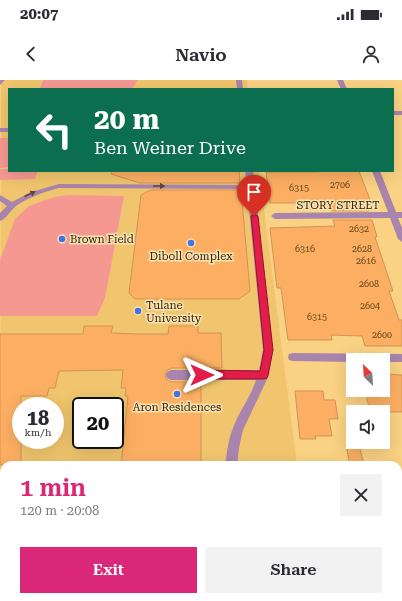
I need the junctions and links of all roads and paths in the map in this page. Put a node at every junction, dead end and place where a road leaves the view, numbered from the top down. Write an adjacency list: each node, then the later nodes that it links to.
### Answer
1 (2, 80): 2 (street)
2 (0, 83)
3 (249, 172): 5 (street)
4 (376, 172): 8 (street)
5 (251, 187): 7 (street, one-way to 5); 15 (street)
6 (0, 197): 7 (street)
7 (11, 205): 11 (street)
8 (393, 215): 9 (street, STORY STREET); 10 (street, STORY STREET); 12 (street)
9 (402, 215)
10 (275, 216)
11 (0, 218)
12 (402, 239)
13 (294, 357): 14 (street)
14 (402, 358)
15 (264, 375): 16 (street); 17 (street)
16 (171, 376)
17 (232, 461)

